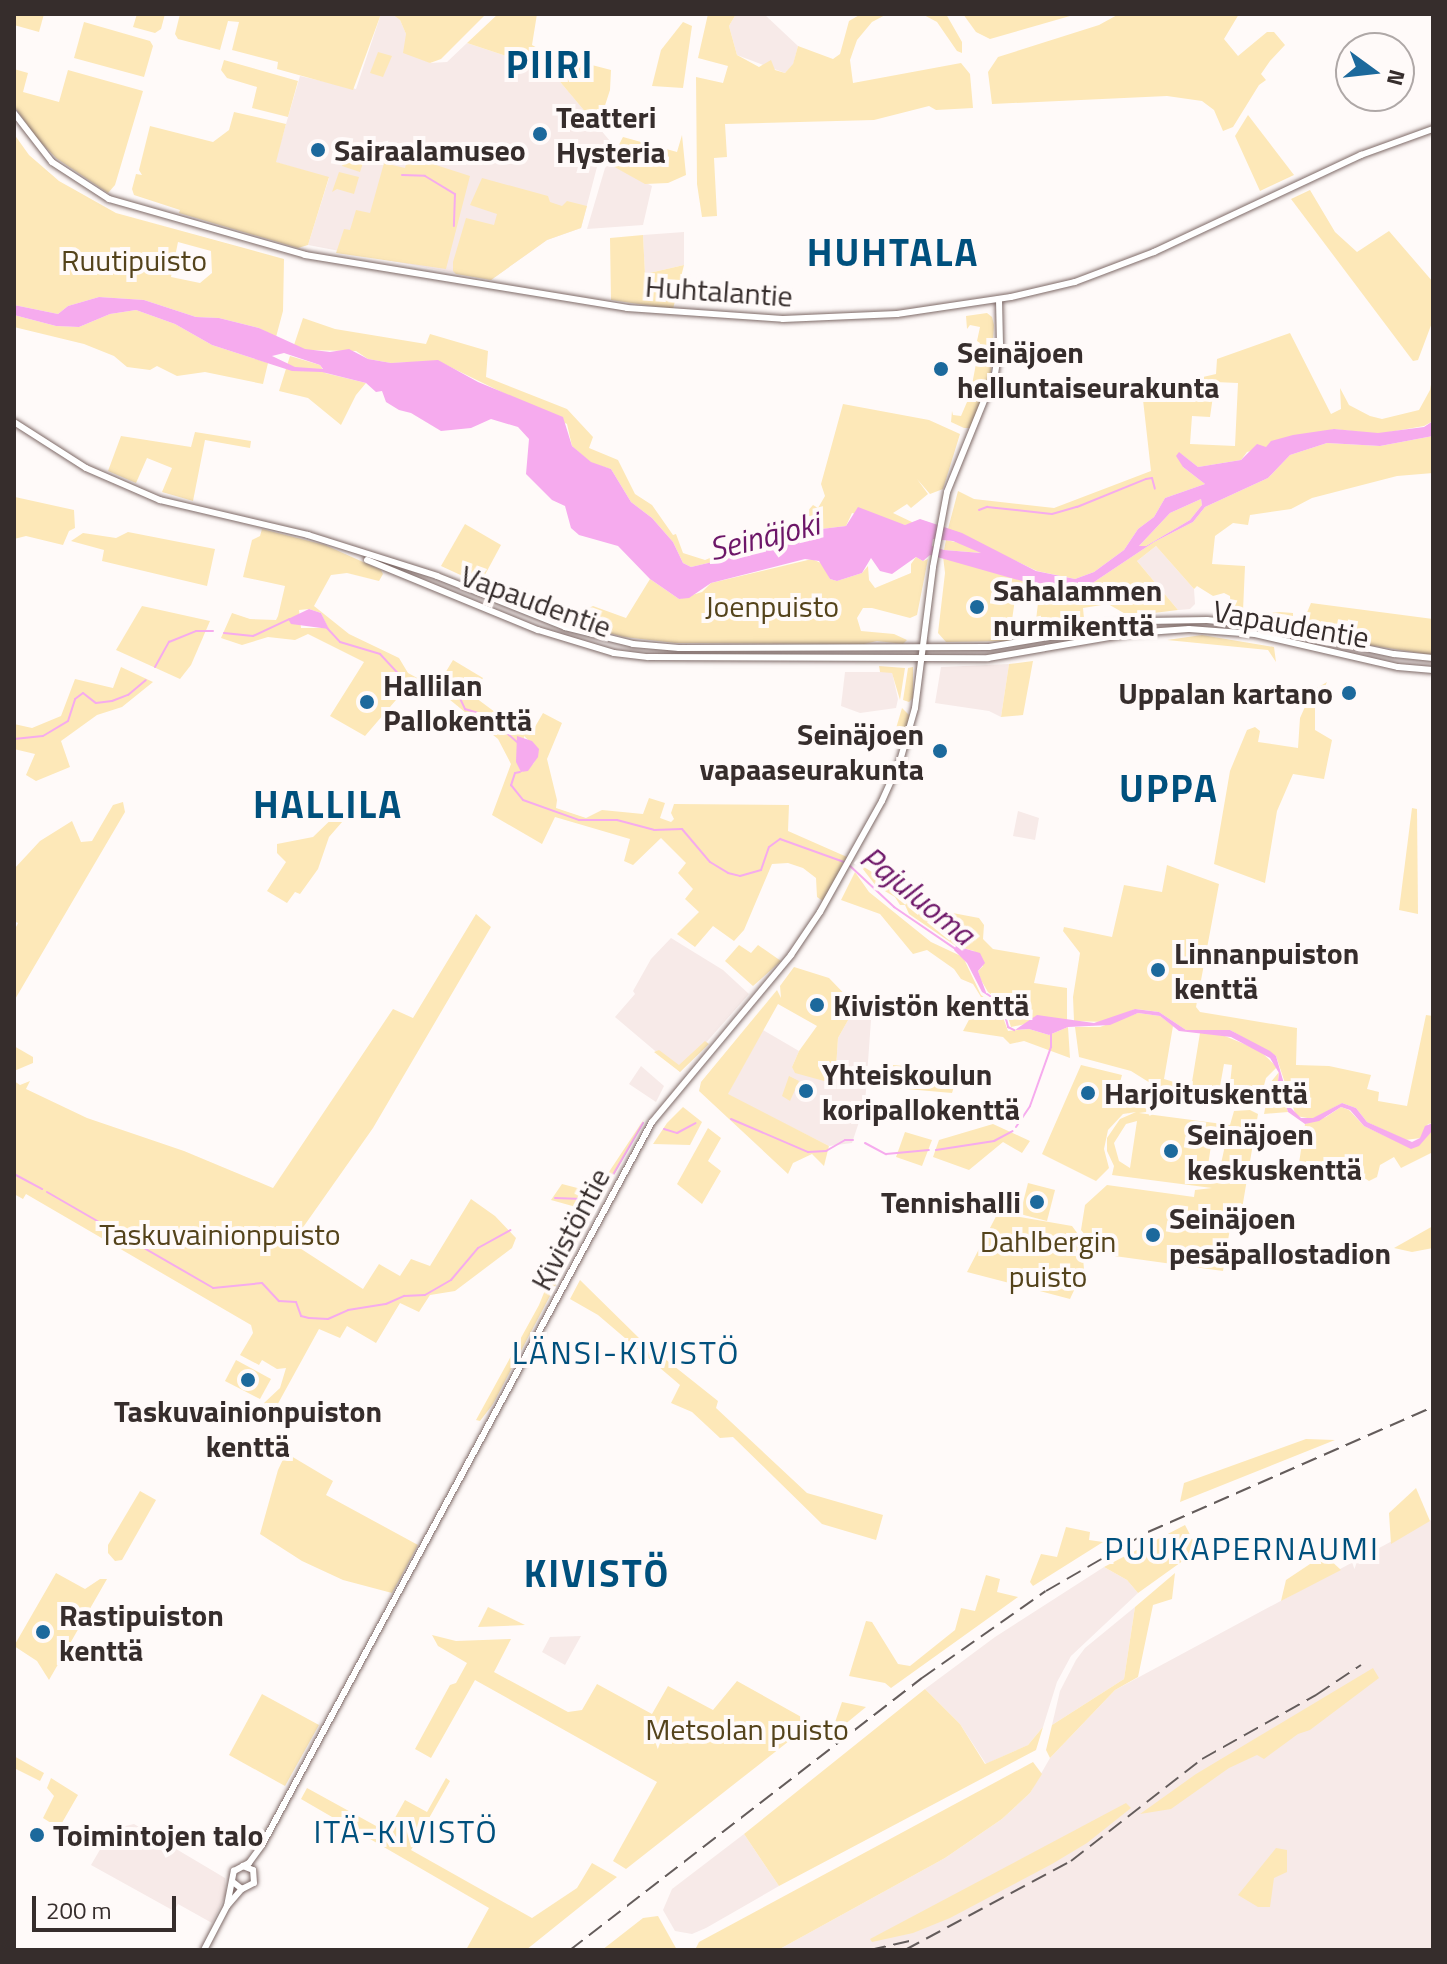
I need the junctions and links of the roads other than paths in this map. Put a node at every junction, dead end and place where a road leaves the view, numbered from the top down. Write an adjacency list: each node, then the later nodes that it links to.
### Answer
1 (14, 113): 3 (main road, Huhtalantie)
2 (1433, 129): 3 (main road, Huhtalantie)
3 (999, 299): 6 (main road, Kivistöntie)
4 (14, 422): 5 (main road, Vapaudentie)
5 (346, 549): 6 (main road, Vapaudentie); 7 (main road, Vapaudentie)
6 (922, 648): 7 (main road, Kivistöntie); 8 (main road, Vapaudentie)
7 (921, 658): 9 (main road, Vapaudentie); 10 (main road, Kivistöntie)
8 (1433, 658)
9 (1433, 670)
10 (262, 1845): 11 (main road, Kivistöntie); 12 (main road, Kivistöntie)
11 (243, 1866): 12 (main road); 13 (main road)
12 (255, 1873): 14 (main road)
13 (233, 1882): 14 (main road); 15 (main road)
14 (242, 1889): 15 (main road)
15 (227, 1906): 16 (main road)
16 (204, 1950)

